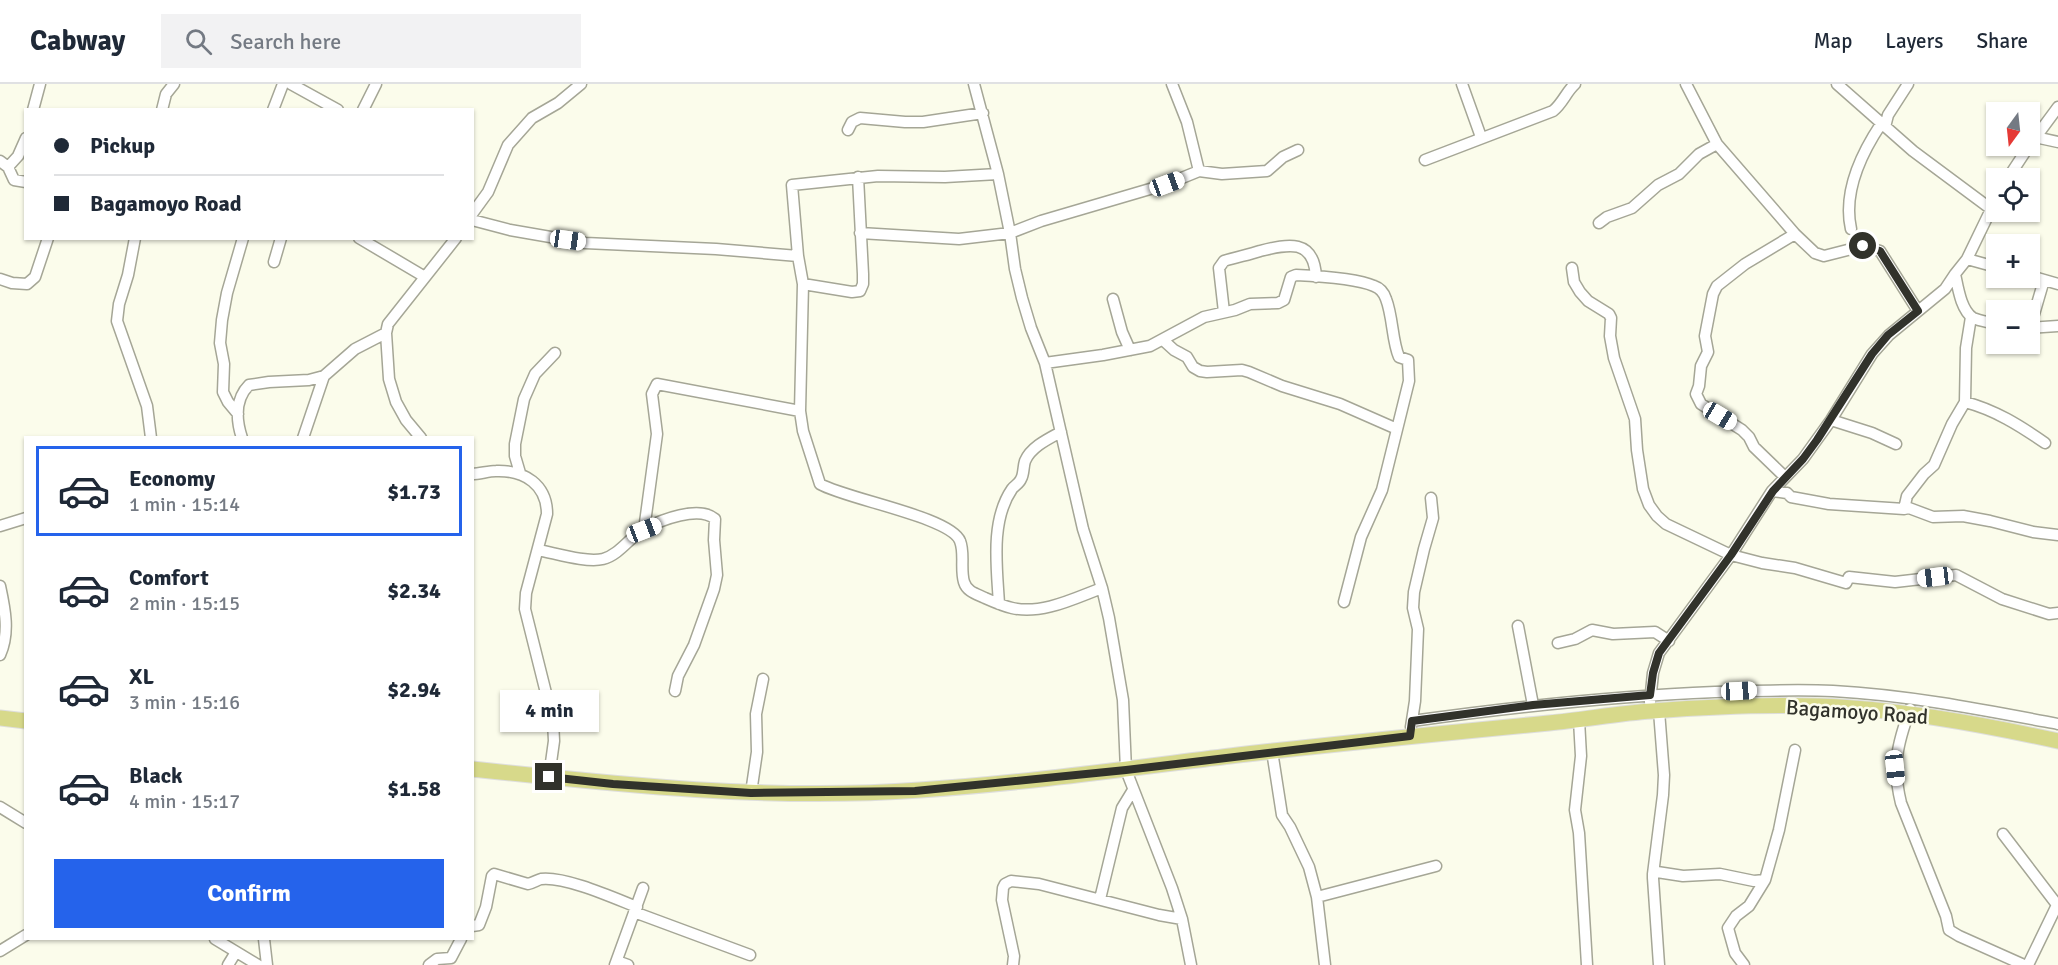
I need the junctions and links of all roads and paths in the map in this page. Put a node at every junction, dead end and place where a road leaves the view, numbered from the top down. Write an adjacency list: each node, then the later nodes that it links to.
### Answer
1 (40, 84): 15 (street)
2 (174, 84): 16 (street)
3 (283, 84): 17 (street)
4 (291, 84): 18 (street)
5 (376, 84): 19 (street)
6 (581, 84): 37 (street)
7 (974, 84): 20 (street)
8 (1172, 84): 32 (street)
9 (1462, 84): 24 (street)
10 (1686, 84): 28 (street)
11 (1837, 84): 21 (street)
12 (1908, 84): 21 (street)
13 (1569, 86): 24 (street)
14 (2058, 107): 23 (street)
15 (34, 108)
16 (162, 108)
17 (274, 108)
18 (334, 108)
19 (364, 108)
20 (982, 112): 22 (street); 33 (street)
21 (1883, 126): 36 (street); 41 (street)
22 (848, 130)
23 (2040, 130)
24 (1481, 137): 30 (street)
25 (24, 142): 31 (street)
26 (2040, 142): 27 (street)
27 (2058, 142)
28 (1717, 144): 40 (street); 44 (street)
29 (1298, 150): 32 (street)
30 (1425, 160)
31 (4, 164): 35 (street)
32 (1199, 171): 43 (street)
33 (998, 174): 34 (street); 43 (street)
34 (858, 177): 42 (street); 51 (street)
35 (24, 182)
36 (1986, 199)
37 (474, 211)
38 (474, 220): 51 (street)
39 (1986, 220): 52 (street)
40 (1599, 223)
41 (1851, 229)
42 (860, 232): 43 (street); 62 (street)
43 (1010, 233): 76 (street)
44 (1795, 234): 66 (street); 92 (street)
45 (47, 240): 59 (street)
46 (135, 240): 84 (street)
47 (242, 240): 80 (street)
48 (280, 240): 53 (street)
49 (362, 240): 57 (street)
50 (454, 240): 57 (street)
51 (798, 256): 62 (street)
52 (1967, 259): 54 (street); 56 (street)
53 (274, 262)
54 (1986, 264)
55 (1572, 268): 101 (street)
56 (1956, 274): 66 (street); 68 (street)
57 (425, 277): 72 (street)
58 (1316, 277): 67 (street); 67 (street); 82 (street)
59 (0, 279)
60 (2040, 279): 61 (street)
61 (2044, 280): 63 (street); 65 (street)
62 (803, 284): 79 (street)
63 (2058, 284)
64 (1113, 299): 74 (street)
65 (2038, 300)
66 (1918, 311): 81 (street)
67 (1224, 312): 73 (street)
68 (1971, 317): 69 (street); 78 (street)
69 (1986, 321)
70 (2058, 326): 71 (street)
71 (2040, 327)
72 (386, 333): 77 (street); 87 (street)
73 (1163, 340): 74 (street); 82 (street)
74 (1130, 350): 76 (street)
75 (555, 353): 90 (street)
76 (1045, 363): 83 (street)
77 (324, 376): 80 (street); 86 (street)
78 (1965, 402): 88 (street); 95 (street)
79 (800, 411): 98 (street); 105 (street)
80 (238, 414): 85 (street)
81 (1831, 420): 89 (street); 92 (street)
82 (1397, 429): 104 (street)
83 (1061, 432): 103 (street); 105 (street)
84 (151, 436)
85 (242, 436)
86 (304, 436)
87 (419, 436)
88 (2045, 443)
89 (1896, 444)
90 (520, 473): 91 (street); 100 (street)
91 (474, 474)
92 (1785, 477): 93 (street)
93 (1773, 491): 95 (street); 101 (street)
94 (1431, 498): 122 (street)
95 (1904, 509): 99 (street)
96 (24, 519): 97 (street)
97 (0, 526)
98 (644, 530): 100 (street); 112 (street)
99 (2058, 535)
100 (538, 550): 128 (street)
101 (1731, 555): 106 (street); 108 (street)
102 (0, 586): 110 (street)
103 (1102, 588): 105 (street); 127 (street)
104 (1344, 602)
105 (999, 604)
106 (2058, 614)
107 (1518, 626): 115 (street)
108 (1669, 641): 109 (street); 113 (street)
109 (1557, 643)
110 (0, 655)
111 (763, 680): 130 (street)
112 (675, 691)
113 (1650, 695): 114 (street); 115 (street); 117 (street)
114 (1718, 700): 116 (highway, Bagamoyo Road); 117 (highway, Bagamoyo Road)
115 (1533, 705): 122 (street)
116 (1910, 707): 121 (street); 123 (highway, Bagamoyo Road); 163 (street)
117 (1654, 711): 119 (highway, Bagamoyo Road); 135 (street)
118 (0, 718): 120 (highway)
119 (1579, 720): 122 (highway, Bagamoyo Road); 160 (street)
120 (24, 721)
121 (2058, 724)
122 (1411, 729): 125 (highway, Bagamoyo Road)
123 (2058, 741)
124 (1794, 750): 136 (street)
125 (1272, 751): 127 (highway, Bagamoyo Road); 138 (street)
126 (474, 770): 128 (highway, Bagamoyo Road)
127 (1126, 770): 129 (street); 130 (highway, Bagamoyo Road)
128 (549, 777): 130 (highway, Bagamoyo Road)
129 (1134, 790): 139 (street); 142 (street)
130 (751, 793)
131 (0, 807): 132 (street)
132 (24, 822)
133 (2003, 834): 140 (street)
134 (1436, 866): 138 (street)
135 (1653, 874): 136 (street); 161 (street)
136 (1765, 880): 162 (street)
137 (643, 888): 141 (street)
138 (1317, 897): 159 (street)
139 (1100, 900): 142 (street); 157 (street)
140 (2058, 905): 163 (street)
141 (636, 910): 143 (street); 150 (street); 151 (street)
142 (1182, 919): 158 (street)
143 (474, 926)
144 (24, 936): 148 (street)
145 (217, 940): 149 (street)
146 (264, 940): 154 (street)
147 (460, 940): 155 (street)
148 (0, 951)
149 (236, 952): 152 (street); 153 (street)
150 (750, 955)
151 (616, 963): 156 (street)
152 (228, 965)
153 (258, 965)
154 (267, 965)
155 (429, 965)
156 (628, 965)
157 (1013, 965)
158 (1191, 965)
159 (1325, 965)
160 (1587, 965)
161 (1659, 965)
162 (1744, 965)
163 (2026, 965)

